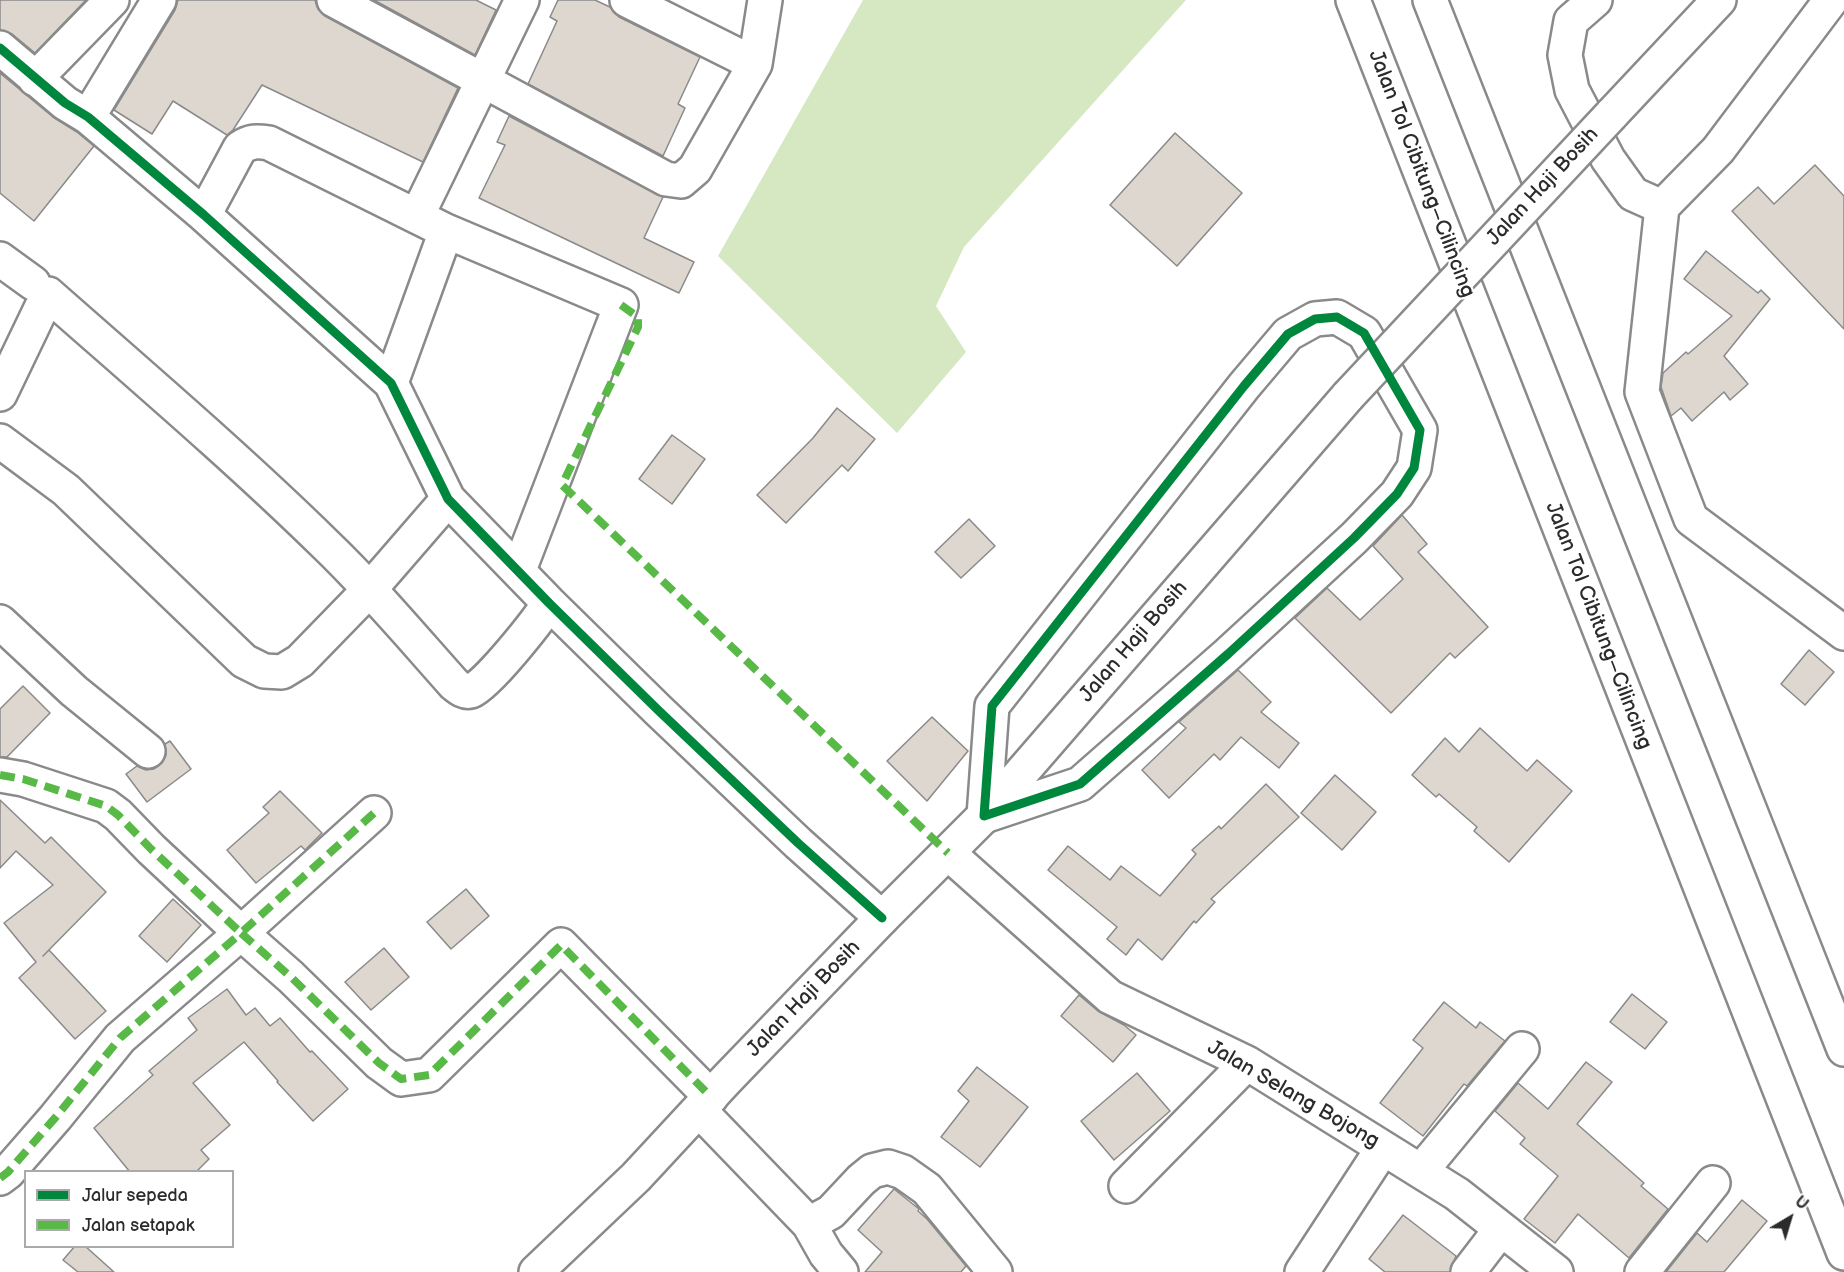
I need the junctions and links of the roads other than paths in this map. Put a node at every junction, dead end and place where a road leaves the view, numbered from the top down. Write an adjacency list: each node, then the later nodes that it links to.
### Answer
1 (112, 0): 14 (main road)
2 (159, 0): 16 (main road)
3 (522, 0): 15 (main road)
4 (627, 0): 13 (main road)
5 (765, 0): 13 (main road)
6 (1353, 0): 50 (main road, Jalan Tol Cibitung–Cilincing)
7 (1430, 0): 40 (main road)
8 (1595, 0): 17 (main road)
9 (1719, 0): 35 (main road, Jalan Haji Bosih, bridge)
10 (1831, 0): 17 (main road)
11 (339, 3): 15 (main road)
12 (0, 48): 14 (main road)
13 (755, 64): 15 (main road)
14 (35, 79): 16 (main road)
15 (484, 81): 19 (main road)
16 (88, 117): 18 (main road)
17 (1662, 207): 31 (main road)
18 (204, 215): 19 (main road); 23 (main road)
19 (417, 216): 20 (main road)
20 (446, 231): 23 (main road); 27 (main road)
21 (0, 259): 22 (main road)
22 (33, 283)
23 (391, 383): 26 (main road)
24 (0, 394): 28 (main road)
25 (0, 441): 28 (main road)
26 (448, 499): 27 (main road); 28 (main road)
27 (519, 570): 29 (main road)
28 (370, 589): 29 (main road)
29 (549, 603): 37 (main road)
30 (0, 622): 32 (main road)
31 (1844, 633)
32 (148, 752)
33 (0, 775): 38 (main road)
34 (374, 813): 38 (main road)
35 (984, 816): 35 (main road); 36 (main road, Jalan Haji Bosih)
36 (948, 853): 37 (main road, Jalan Haji Bosih); 41 (main road, Jalan Selang Bojong)
37 (882, 918): 42 (main road, Jalan Haji Bosih)
38 (241, 933): 42 (main road); 45 (main road)
39 (1522, 1049): 44 (main road)
40 (1844, 1049)
41 (1247, 1063): 43 (main road, Jalan Selang Bojong); 47 (main road)
42 (705, 1104): 48 (main road); 51 (main road, Jalan Haji Bosih)
43 (1383, 1148): 44 (main road, Jalan Selang Bojong); 54 (main road)
44 (1421, 1171): 49 (main road, Jalan Selang Bojong)
45 (0, 1178)
46 (1713, 1183): 57 (main road)
47 (1126, 1186)
48 (809, 1224): 52 (main road); 53 (main road)
49 (1502, 1229): 55 (main road); 56 (main road, Jalan Selang Bojong)
50 (1844, 1253)
51 (536, 1272)
52 (841, 1272)
53 (995, 1272)
54 (1302, 1272)
55 (1468, 1272)
56 (1556, 1272)
57 (1642, 1272)

